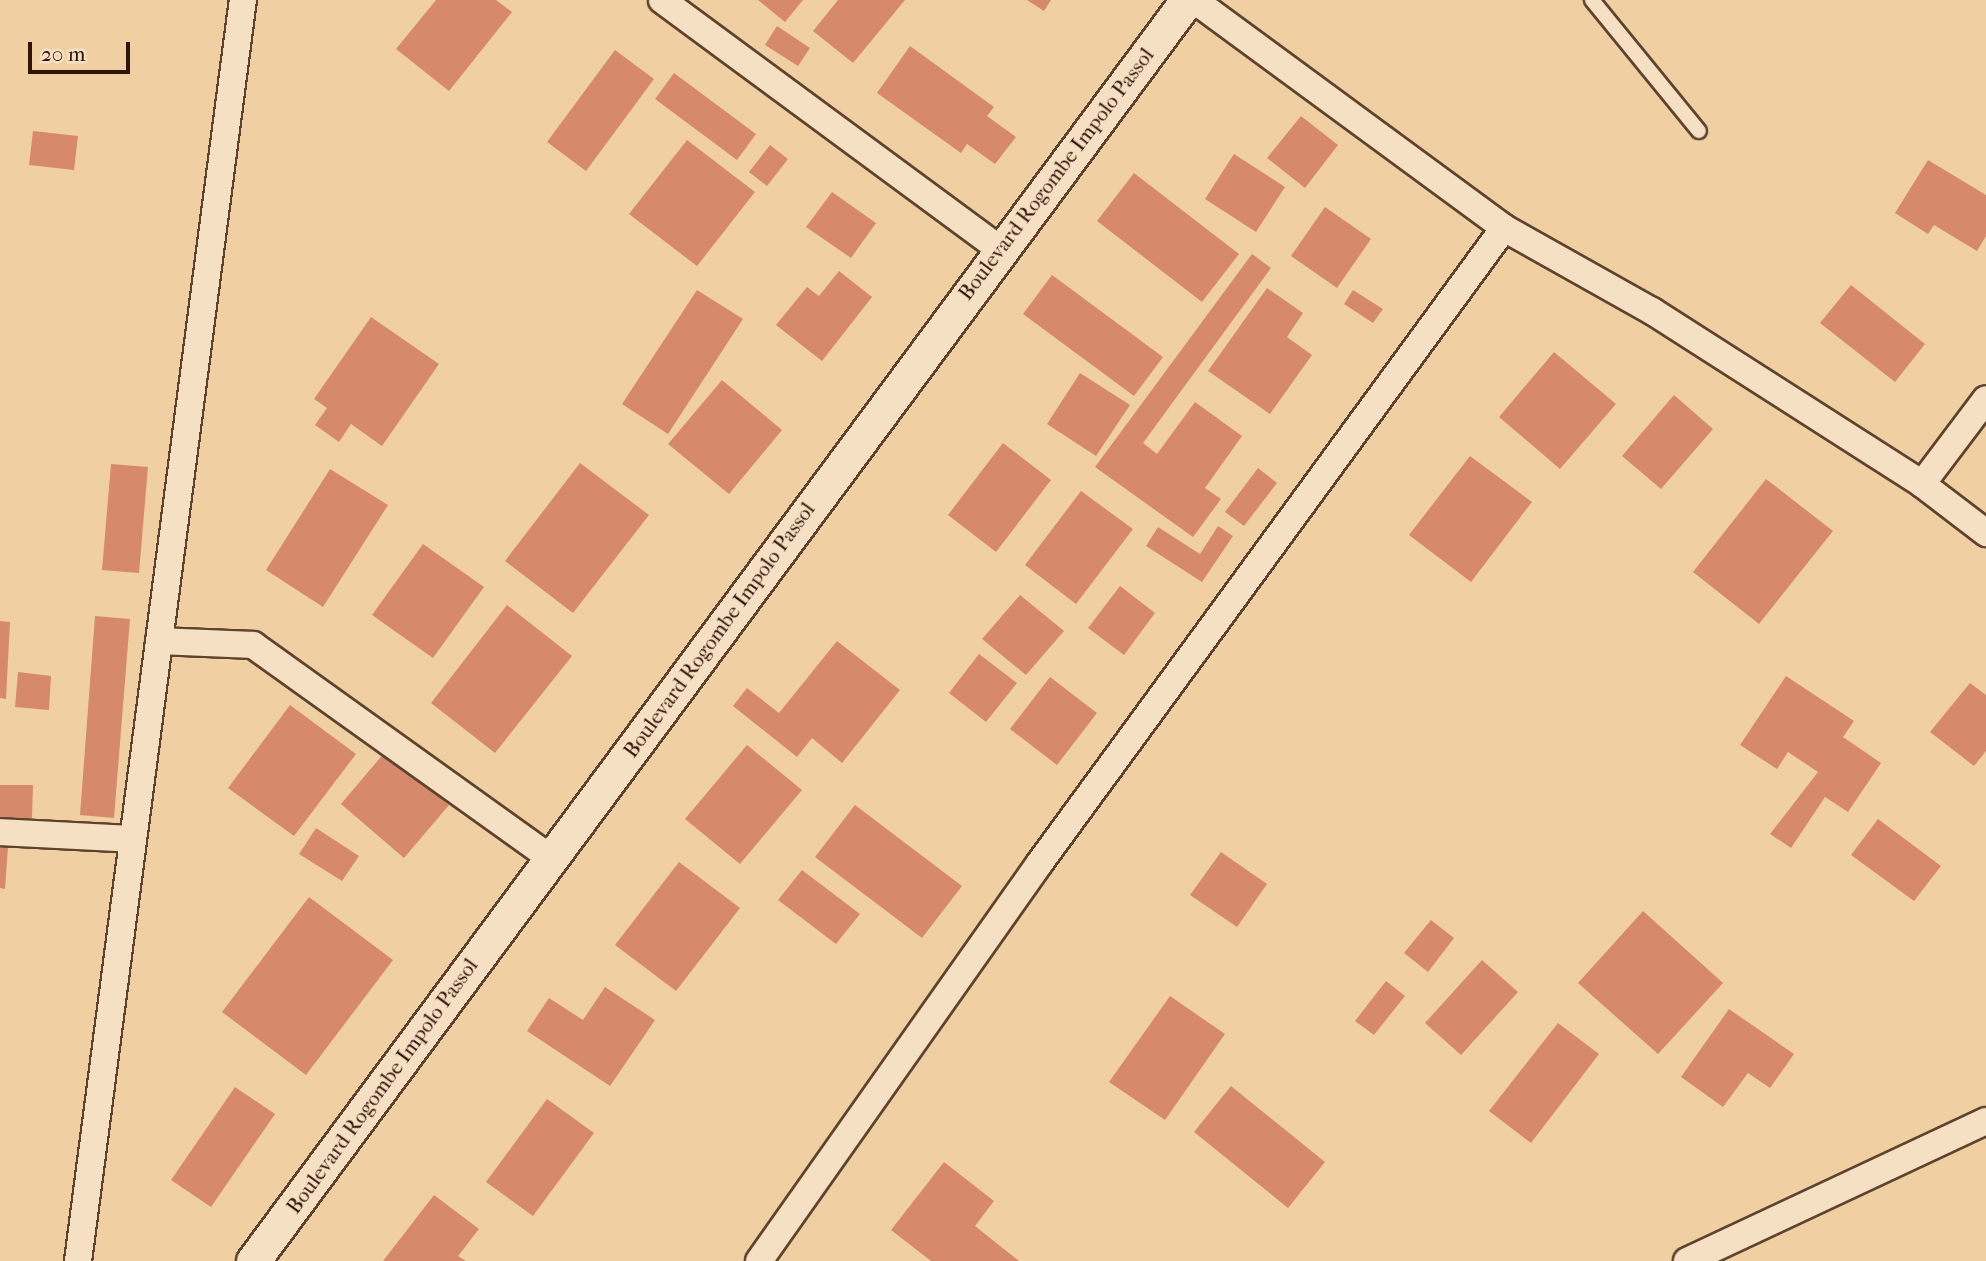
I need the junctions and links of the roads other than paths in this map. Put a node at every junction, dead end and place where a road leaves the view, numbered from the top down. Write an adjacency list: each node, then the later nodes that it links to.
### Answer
1 (243, 0): 12 (street)
2 (662, 0): 8 (street)
3 (1187, 0): 8 (street, Boulevard Rogombe Impolo Passol)
4 (1194, 0): 7 (street)
5 (1592, 0): 6 (lane)
6 (1699, 131)
7 (1504, 228): 10 (street); 19 (street)
8 (1000, 249): 15 (street, Boulevard Rogombe Impolo Passol)
9 (1986, 399): 10 (street)
10 (1922, 484): 11 (street)
11 (1986, 533)
12 (159, 641): 14 (street); 15 (street)
13 (0, 832): 14 (street)
14 (133, 839): 17 (street)
15 (550, 858): 18 (street, Boulevard Rogombe Impolo Passol)
16 (1986, 1121): 20 (street)
17 (78, 1261)
18 (253, 1261)
19 (759, 1261)
20 (1687, 1261)

